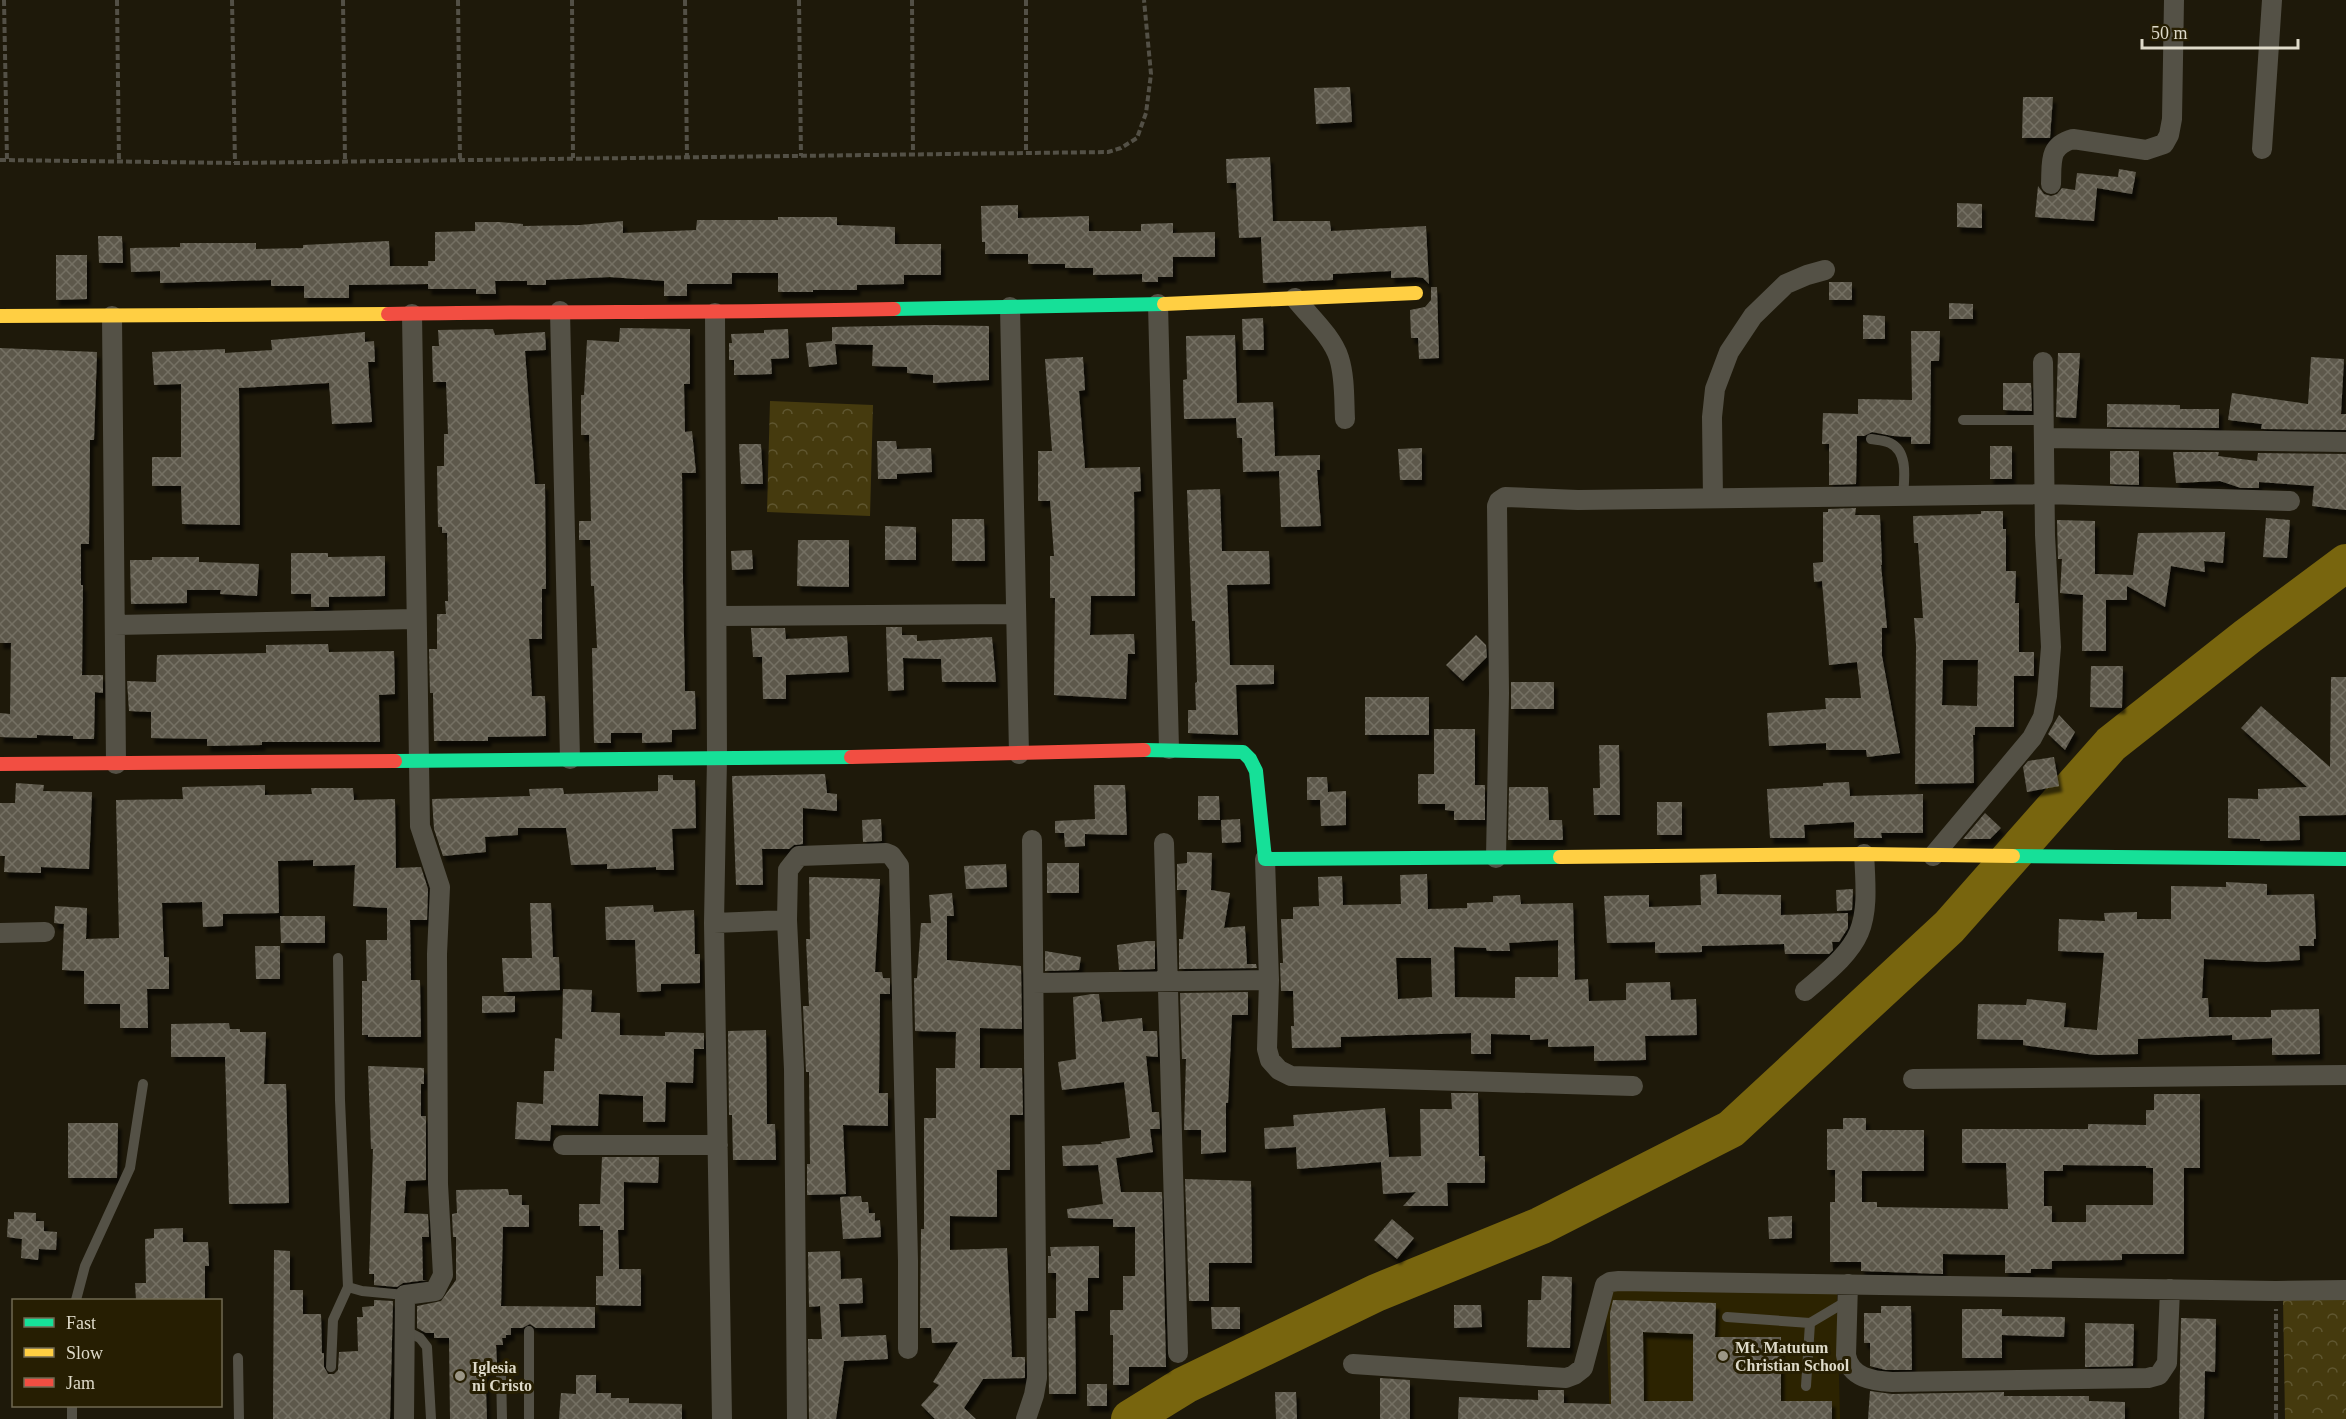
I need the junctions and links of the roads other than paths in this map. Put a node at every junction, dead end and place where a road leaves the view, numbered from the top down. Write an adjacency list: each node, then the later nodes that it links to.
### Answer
1 (2174, 0): 4 (street)
2 (2272, 0): 3 (street)
3 (2262, 149)
4 (2051, 184)
5 (1825, 270): 23 (street)
6 (1416, 293): 7 (street)
7 (1295, 298): 8 (street); 16 (street)
8 (1158, 304): 9 (street); 29 (street)
9 (1010, 307): 11 (street); 25 (street)
10 (560, 311): 11 (street); 12 (street); 32 (street)
11 (715, 313): 26 (street)
12 (412, 314): 14 (street); 27 (street)
13 (0, 316): 14 (street)
14 (112, 316): 28 (street)
15 (2043, 362): 18 (street)
16 (1345, 419)
17 (1963, 420): 18 (lane)
18 (2045, 429): 20 (street); 21 (street)
19 (1871, 439): 22 (lane)
20 (2346, 442)
21 (2045, 494): 22 (street); 24 (street); 39 (street)
22 (1903, 497): 23 (street)
23 (1713, 500): 40 (street)
24 (2290, 501)
25 (1016, 614): 26 (street); 30 (street)
26 (717, 616): 31 (street)
27 (415, 619): 28 (street); 33 (street)
28 (115, 625): 34 (street)
29 (1169, 749): 30 (street); 41 (street)
30 (1019, 754): 31 (street)
31 (717, 758): 32 (street); 44 (street)
32 (570, 759): 33 (street)
33 (417, 763): 34 (street); 62 (street)
34 (117, 764): 35 (street)
35 (0, 765)
36 (1032, 840): 50 (street)
37 (1164, 843): 49 (street)
38 (1864, 854): 39 (street); 40 (street); 51 (street)
39 (1933, 856): 42 (street)
40 (1496, 858): 41 (street)
41 (1264, 859): 48 (street)
42 (2346, 859)
43 (787, 920): 44 (street); 68 (street); 81 (street)
44 (714, 923): 57 (street)
45 (45, 932): 46 (street)
46 (0, 933)
47 (338, 958): 58 (lane)
48 (1269, 980): 49 (street); 55 (street)
49 (1169, 982): 50 (street); 69 (street)
50 (1034, 983): 82 (street)
51 (1805, 991)
52 (2346, 1075): 53 (street)
53 (1913, 1079)
54 (143, 1084): 63 (lane)
55 (1633, 1086)
56 (563, 1145): 57 (street)
57 (718, 1145): 80 (street)
58 (348, 1287): 62 (lane); 72 (lane)
59 (2170, 1289): 60 (street); 61 (street); 61 (street)
60 (2346, 1290)
61 (1847, 1293): 65 (lane); 71 (street)
62 (405, 1295): 66 (street)
63 (76, 1299)
64 (1727, 1317): 65 (lane)
65 (1810, 1323): 74 (lane)
66 (404, 1330): 76 (street); 77 (lane)
67 (529, 1331): 79 (lane)
68 (908, 1349)
69 (1178, 1353)
70 (238, 1358): 75 (lane)
71 (1353, 1364)
72 (331, 1367)
73 (501, 1369): 78 (lane)
74 (1806, 1386)
75 (239, 1419)
76 (404, 1419)
77 (431, 1419)
78 (502, 1419)
79 (529, 1419)
80 (722, 1419)
81 (797, 1419)
82 (1026, 1419)

